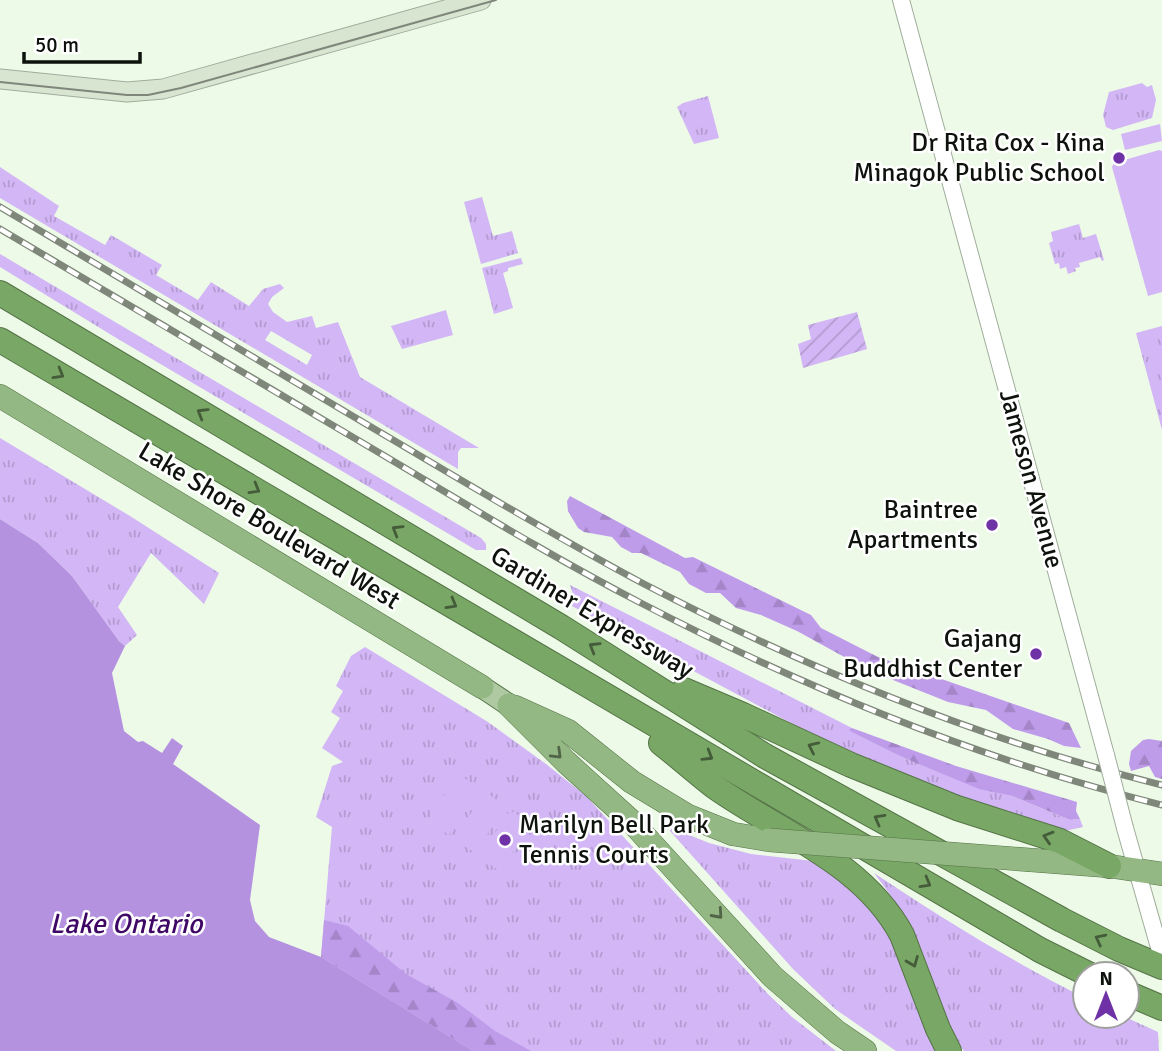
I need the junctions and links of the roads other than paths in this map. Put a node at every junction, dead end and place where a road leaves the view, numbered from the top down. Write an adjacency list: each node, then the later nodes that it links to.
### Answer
1 (481, 0): 3 (main road)
2 (901, 0): 12 (street, Jameson Avenue, bridge)
3 (0, 79)
4 (0, 293): 7 (highway, Gardiner Expressway, one-way to 4)
5 (0, 340): 8 (highway, one-way to 8)
6 (0, 396): 9 (highway, Lake Shore Boulevard West)
7 (626, 667): 11 (highway, one-way to 7); 16 (highway, Gardiner Expressway, one-way to 7)
8 (587, 683): 15 (highway, one-way to 15); 20 (highway, one-way to 20)
9 (482, 687): 10 (main road, Lake Shore Boulevard West)
10 (509, 705): 11 (highway, bridge); 19 (highway, one-way to 19)
11 (1109, 866): 12 (highway)
12 (1136, 871): 13 (highway); 14 (street, Jameson Avenue)
13 (1162, 874)
14 (1162, 958)
15 (1071, 966)
16 (1162, 967)
17 (1141, 999): 18 (highway)
18 (1162, 1008)
19 (865, 1051)
20 (949, 1051)

